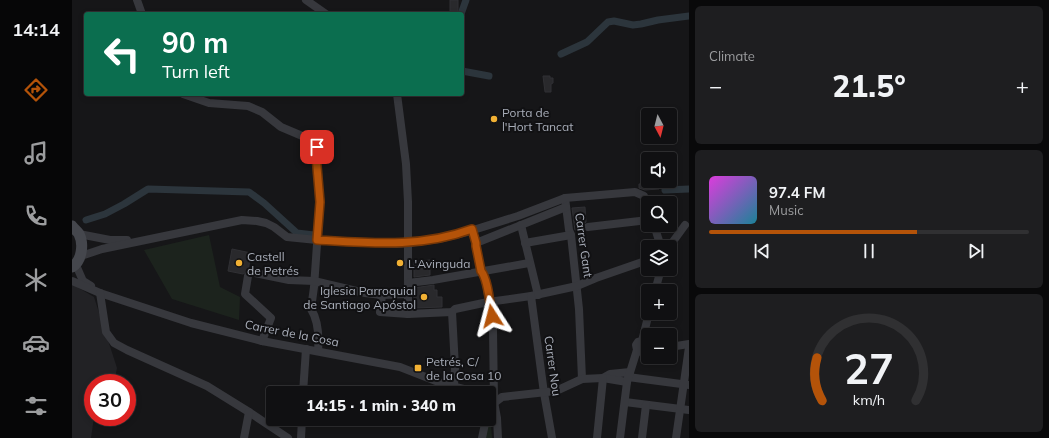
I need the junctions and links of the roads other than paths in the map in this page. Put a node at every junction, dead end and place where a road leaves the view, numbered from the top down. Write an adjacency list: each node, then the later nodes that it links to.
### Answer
1 (137, 0): 3 (street)
2 (306, 0): 4 (street)
3 (141, 12)
4 (323, 12)
5 (189, 96): 17 (street)
6 (397, 96): 20 (street)
7 (644, 196): 8 (street)
8 (565, 198): 9 (street, Carrer Gant); 14 (street)
9 (566, 207): 11 (street); 16 (street, Carrer Gant)
10 (641, 221): 13 (street)
11 (521, 225): 21 (street); 22 (street, Carrer Nou)
12 (685, 225): 18 (street)
13 (588, 227)
14 (472, 229): 20 (street); 21 (street)
15 (75, 230): 19 (street); 24 (main road)
16 (571, 235): 22 (street); 30 (street, Carrer Gant)
17 (317, 240): 19 (street); 20 (street); 28 (street)
18 (673, 240)
19 (142, 241): 24 (street)
20 (409, 243): 29 (street)
21 (476, 243): 26 (street)
22 (525, 243): 25 (street, Carrer Nou)
23 (641, 262): 30 (street)
24 (76, 263): 31 (street, Carrer de la Cosa)
25 (530, 263): 26 (street); 34 (street, Carrer Nou)
26 (481, 271): 29 (street); 35 (street)
27 (72, 281): 31 (street, Carrer de la Cosa)
28 (314, 281): 33 (street); 38 (street); 43 (street)
29 (408, 283): 32 (street)
30 (577, 286): 34 (street); 47 (street, Carrer Gant)
31 (100, 293): 38 (street, Carrer de la Cosa); 59 (street)
32 (408, 294): 33 (street); 37 (street)
33 (382, 295): 37 (street)
34 (535, 296): 35 (street); 52 (street, Carrer Nou)
35 (489, 302): 36 (street); 51 (street)
36 (452, 312): 37 (street); 50 (street)
37 (408, 314)
38 (262, 341): 42 (street, Carrer de la Cosa)
39 (689, 344): 40 (street)
40 (677, 346)
41 (689, 348): 48 (street)
42 (306, 349): 43 (street, Carrer de la Cosa); 49 (street)
43 (318, 351): 50 (street, Carrer de la Cosa)
44 (641, 353): 45 (street)
45 (628, 377): 46 (street); 48 (street); 54 (street)
46 (603, 378): 47 (street); 69 (street)
47 (582, 379): 52 (street)
48 (686, 384): 57 (street)
49 (304, 386)
50 (454, 386)
51 (492, 386)
52 (544, 392): 53 (street); 68 (street, Carrer Nou)
53 (496, 400)
54 (624, 402): 55 (street); 70 (street)
55 (646, 405): 57 (street); 71 (street)
56 (496, 409): 62 (street)
57 (680, 409): 58 (street); 72 (street)
58 (689, 410)
59 (249, 412): 63 (street); 64 (street)
60 (302, 426): 65 (street)
61 (484, 426): 66 (street)
62 (498, 426): 67 (street)
63 (244, 438)
64 (288, 438)
65 (301, 438)
66 (482, 438)
67 (498, 438)
68 (552, 438)
69 (598, 438)
70 (620, 438)
71 (642, 438)
72 (676, 438)

